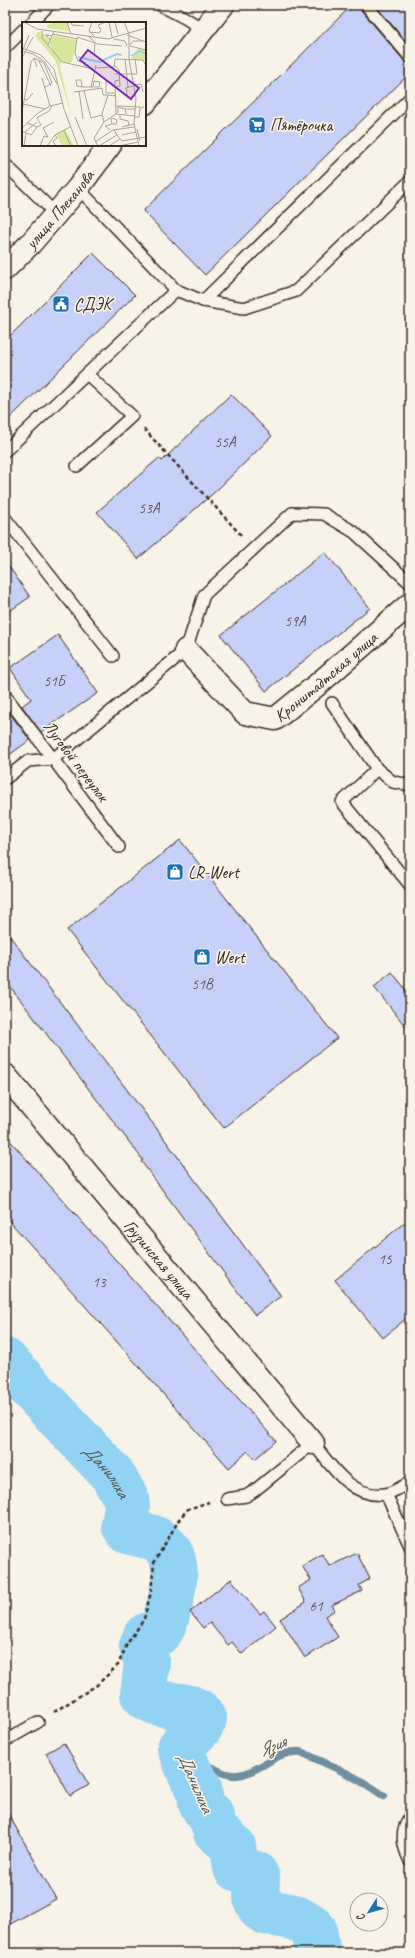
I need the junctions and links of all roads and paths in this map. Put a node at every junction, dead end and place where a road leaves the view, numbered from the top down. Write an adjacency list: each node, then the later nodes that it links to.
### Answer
1 (49, 5): 5 (lane)
2 (160, 5): 6 (lane)
3 (223, 5): 6 (street)
4 (366, 5): 9 (lane)
5 (32, 22)
6 (204, 30): 11 (street)
7 (22, 31): 8 (lane)
8 (5, 48)
9 (410, 57)
10 (410, 98): 19 (lane)
11 (146, 101)
12 (109, 146): 15 (street, улица Плеханова)
13 (5, 164): 16 (lane)
14 (410, 181): 19 (lane)
15 (78, 188): 16 (street, улица Плеханова); 18 (lane)
16 (56, 214): 17 (street, улица Плеханова)
17 (5, 269)
18 (176, 290): 19 (lane); 20 (lane)
19 (203, 301)
20 (87, 374): 21 (lane); 22 (lane)
21 (132, 416): 23 (lane); 25 (path)
22 (5, 451)
23 (77, 466)
24 (5, 518): 29 (lane)
25 (254, 549): 26 (lane); 28 (lane)
26 (410, 583)
27 (410, 604): 28 (street, Кронштадтская улица)
28 (186, 650): 32 (lane)
29 (113, 656)
30 (5, 695): 32 (lane, Луговой переулок)
31 (332, 703): 33 (lane)
32 (53, 759): 34 (lane); 36 (lane, Луговой переулок)
33 (377, 768): 35 (lane); 37 (lane)
34 (5, 779)
35 (410, 785)
36 (119, 847)
37 (410, 885)
38 (5, 1075): 39 (street, Грузинская улица)
39 (313, 1443): 41 (lane); 42 (lane)
40 (410, 1482): 41 (lane)
41 (386, 1494): 43 (lane)
42 (227, 1499): 44 (path)
43 (410, 1546)
44 (64, 1706)
45 (38, 1722): 46 (lane)
46 (5, 1741)
47 (410, 1816): 48 (lane)
48 (410, 1861)

